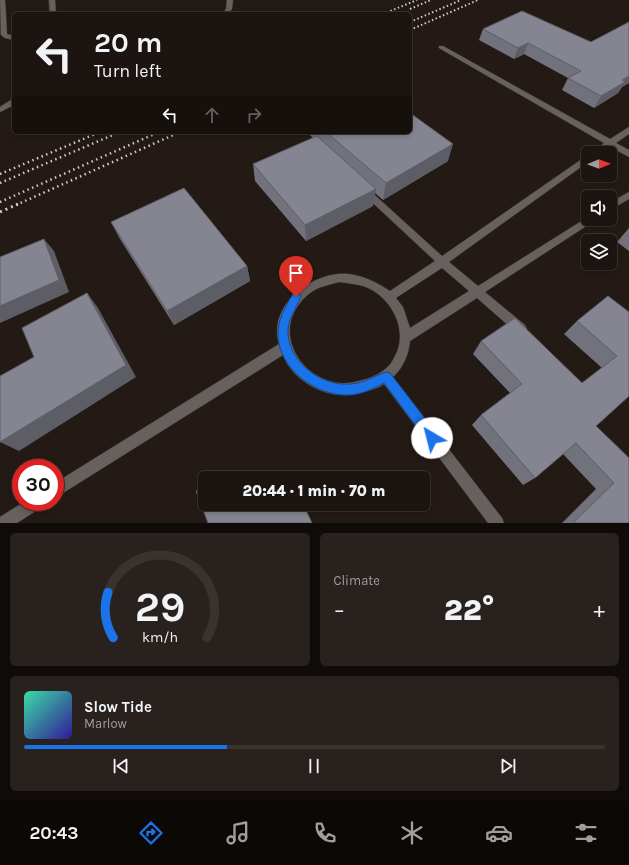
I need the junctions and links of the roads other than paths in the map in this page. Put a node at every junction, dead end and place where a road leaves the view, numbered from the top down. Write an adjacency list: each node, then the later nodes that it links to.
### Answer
1 (2, 0): 6 (street)
2 (52, 0): 4 (street)
3 (230, 0): 5 (street)
4 (53, 12)
5 (226, 12)
6 (12, 38)
7 (441, 47): 11 (street)
8 (12, 103): 9 (street)
9 (0, 110)
10 (629, 130): 11 (street)
11 (610, 143): 12 (street); 13 (street)
12 (606, 146)
13 (629, 154)
14 (581, 163): 19 (street)
15 (359, 186): 19 (street)
16 (629, 195): 17 (street)
17 (617, 203)
18 (581, 225): 20 (street)
19 (442, 262): 20 (street); 21 (street)
20 (479, 291): 22 (street); 23 (street)
21 (389, 297): 22 (street); 24 (street)
22 (406, 337): 25 (street)
23 (532, 339)
24 (285, 347): 25 (street); 26 (street)
25 (386, 377): 29 (street)
26 (64, 485)
27 (23, 511): 28 (street)
28 (4, 523)
29 (497, 523)

